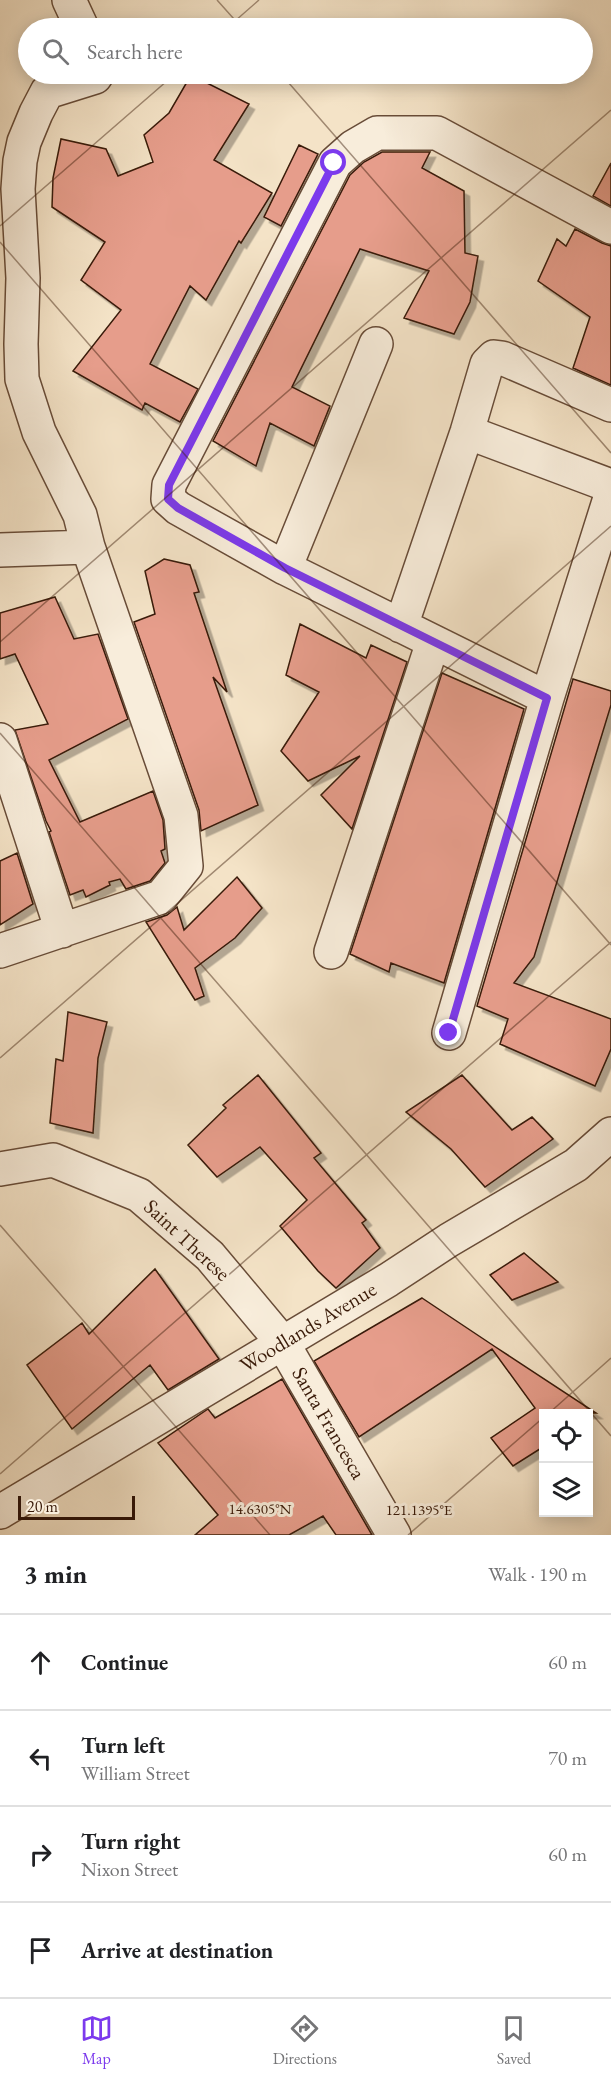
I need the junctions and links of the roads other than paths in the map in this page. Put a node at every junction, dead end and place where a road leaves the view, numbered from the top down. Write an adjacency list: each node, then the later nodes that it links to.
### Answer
1 (69, 0): 2 (street)
2 (77, 18)
3 (73, 84): 5 (street)
4 (611, 227): 13 (street)
5 (11, 312): 11 (street)
6 (376, 344): 13 (street)
7 (611, 405): 8 (street)
8 (467, 432): 9 (street); 14 (street)
9 (611, 486)
10 (611, 495): 16 (street)
11 (88, 547): 12 (street); 18 (street)
12 (0, 549)
13 (285, 568): 14 (street)
14 (401, 626): 15 (street)
15 (433, 642): 16 (street); 20 (street)
16 (547, 698): 21 (street)
17 (0, 740): 18 (street)
18 (62, 931): 19 (street)
19 (0, 951)
20 (331, 952)
21 (449, 1033)
22 (611, 1134): 24 (street, Woodlands Avenue)
23 (0, 1169): 24 (street, Saint Therese)
24 (282, 1342): 25 (street, Woodlands Avenue); 26 (street, Santa Francesca)
25 (0, 1512)
26 (394, 1535)

